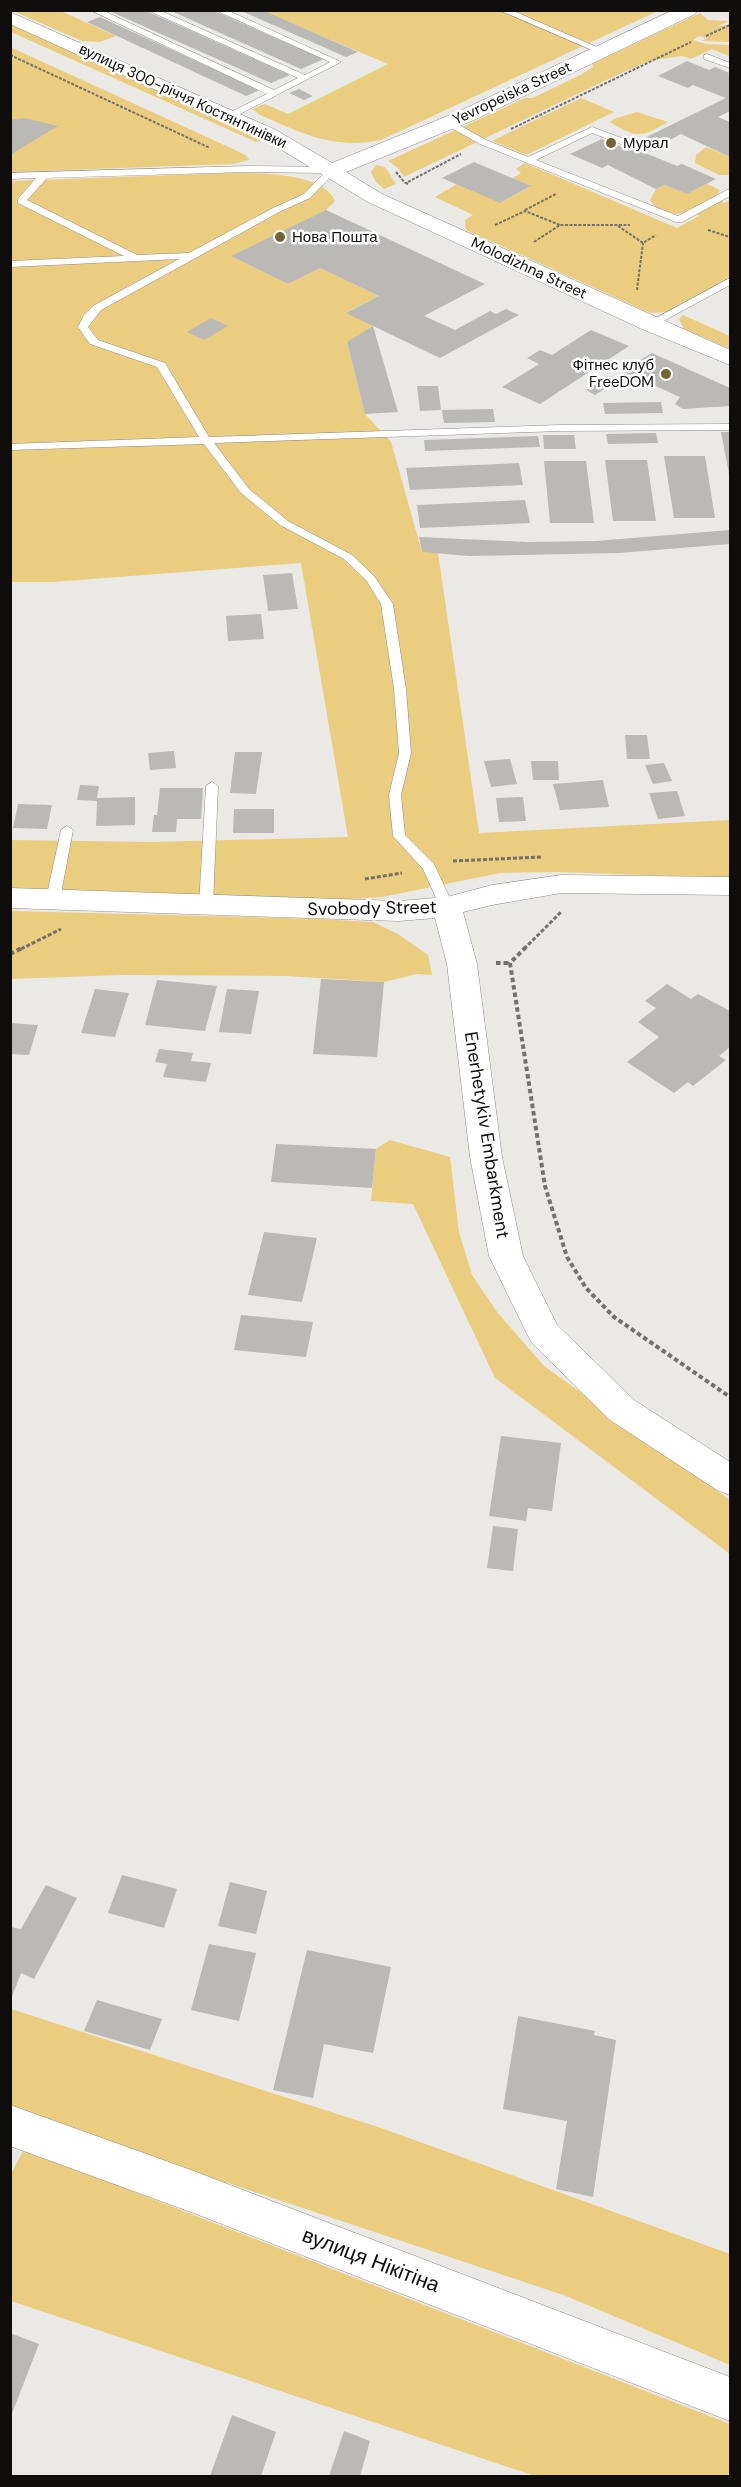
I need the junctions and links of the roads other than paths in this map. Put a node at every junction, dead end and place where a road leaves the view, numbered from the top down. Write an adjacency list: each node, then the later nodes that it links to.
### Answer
1 (94, 10): 11 (lane)
2 (151, 10): 10 (lane)
3 (219, 10): 10 (lane)
4 (503, 10): 7 (lane)
5 (689, 10): 7 (street, Yevropeiska Street)
6 (10, 17): 13 (street, вулиця 300-річчя Костянтинівки)
7 (602, 51): 14 (street, Yevropeiska Street)
8 (707, 57): 9 (lane)
9 (730, 66)
10 (305, 78): 11 (lane)
11 (273, 93): 13 (lane)
12 (145, 99): 17 (street, вулиця 300-річчя Костянтинівки)
13 (230, 116): 17 (street, вулиця 300-річчя Костянтинівки)
14 (448, 123): 16 (lane); 17 (street, Yevropeiska Street)
15 (621, 141): 16 (lane)
16 (529, 160): 20 (lane)
17 (332, 171): 18 (lane); 21 (lane); 25 (street, Molodizhna Street)
18 (44, 175): 19 (lane); 22 (lane)
19 (10, 176)
20 (730, 192)
21 (191, 256): 22 (lane); 28 (lane)
22 (135, 258): 23 (lane)
23 (10, 264)
24 (730, 281): 25 (lane)
25 (650, 324): 26 (street, Molodizhna Street)
26 (730, 358)
27 (730, 427): 28 (lane)
28 (206, 441): 29 (lane); 36 (lane)
29 (10, 447)
30 (212, 786): 35 (lane)
31 (67, 830): 34 (lane)
32 (730, 886): 36 (street, Svobody Street)
33 (10, 898): 34 (street, Svobody Street)
34 (53, 899): 35 (street, Svobody Street)
35 (206, 905): 36 (street, Svobody Street)
36 (447, 907): 37 (street, Enerhetykiv Embarkment)
37 (730, 1480)
38 (10, 2125): 39 (street, вулиця Нікітіна)
39 (730, 2399)

